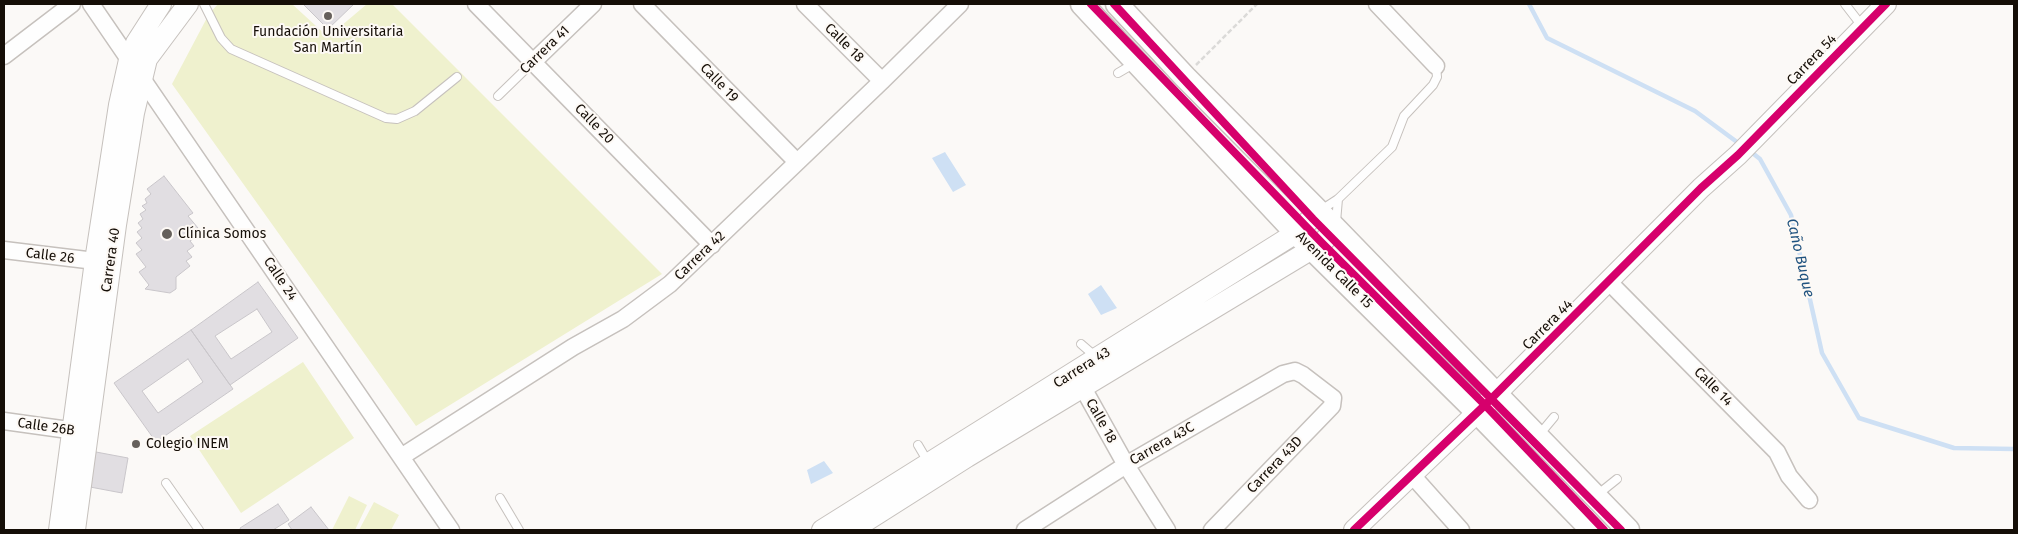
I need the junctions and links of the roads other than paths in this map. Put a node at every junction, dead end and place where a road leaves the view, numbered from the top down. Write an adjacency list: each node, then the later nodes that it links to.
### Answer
1 (72, 4): 17 (street)
2 (91, 4): 18 (street, Calle 24)
3 (161, 4): 18 (street, Carrera 40)
4 (188, 4): 21 (street, Carrera 40)
5 (204, 4): 22 (lane)
6 (476, 4): 19 (street, Calle 20)
7 (593, 4): 19 (street, Carrera 41)
8 (642, 4): 26 (street, Calle 19)
9 (805, 4): 23 (street, Calle 18)
10 (960, 4): 23 (street, Carrera 42)
11 (1082, 4): 30 (main road, Avenida Calle 15)
12 (1117, 4): 28 (main road)
13 (1377, 4): 20 (street)
14 (1846, 4): 16 (lane)
15 (1886, 4): 16 (street, Carrera 54)
16 (1862, 26): 25 (street, Carrera 54)
17 (4, 56)
18 (129, 60): 21 (street, Calle 24); 34 (street, Carrera 40)
19 (533, 62): 24 (lane, Carrera 41); 31 (street, Calle 20)
20 (1436, 66): 27 (lane, Carrera 43)
21 (142, 77): 44 (street, Carrera 40); 47 (street, Calle 24)
22 (458, 77)
23 (882, 81): 26 (street, Carrera 42)
24 (498, 96)
25 (1757, 134): 35 (street, Carrera 44)
26 (797, 162): 31 (street, Carrera 42)
27 (1338, 199): 28 (lane, Carrera 43); 29 (lane)
28 (1319, 211): 29 (main road); 30 (street, Carrera 43)
29 (1335, 228): 32 (street, Carrera 43); 40 (main road)
30 (1296, 233): 32 (main road, Avenida Calle 15); 37 (street, Carrera 43)
31 (712, 245): 47 (street, Carrera 42)
32 (1312, 249): 39 (street, Carrera 43); 41 (main road, Avenida Calle 15)
33 (4, 250): 34 (street, Calle 26)
34 (96, 261): 44 (street, Carrera 40)
35 (1609, 282): 40 (street, Carrera 44); 55 (street, Calle 14)
36 (1080, 344): 37 (lane)
37 (1098, 358): 49 (street, Carrera 43)
38 (1303, 375): 48 (street, Carrera 43C); 65 (street, Carrera 43D)
39 (1083, 388): 48 (street, Calle 18); 49 (street, Carrera 43)
40 (1496, 393): 41 (street, Carrera 44); 45 (main road)
41 (1477, 412): 50 (street, Carrera 44); 68 (main road, Avenida Calle 15)
42 (1554, 417): 45 (lane)
43 (4, 421): 44 (street, Calle 26B)
44 (80, 432): 56 (street, Carrera 40); 57 (street, Carrera 40)
45 (1538, 437): 53 (main road)
46 (918, 445): 49 (lane)
47 (401, 457): 59 (street, Calle 24)
48 (1126, 465): 63 (street, Carrera 43C); 64 (street, Calle 18)
49 (932, 470): 61 (street, Carrera 43); 62 (street, Carrera 43)
50 (1411, 474): 66 (street, Carrera 44); 67 (street)
51 (1617, 479): 53 (lane)
52 (166, 483): 58 (lane)
53 (1596, 496): 69 (main road)
54 (500, 498): 60 (lane)
55 (1808, 500)
56 (59, 530)
57 (75, 530)
58 (199, 530)
59 (451, 530)
60 (519, 530)
61 (822, 530)
62 (852, 530)
63 (1025, 530)
64 (1167, 530)
65 (1212, 530)
66 (1354, 530)
67 (1461, 530)
68 (1592, 530)
69 (1628, 530)

